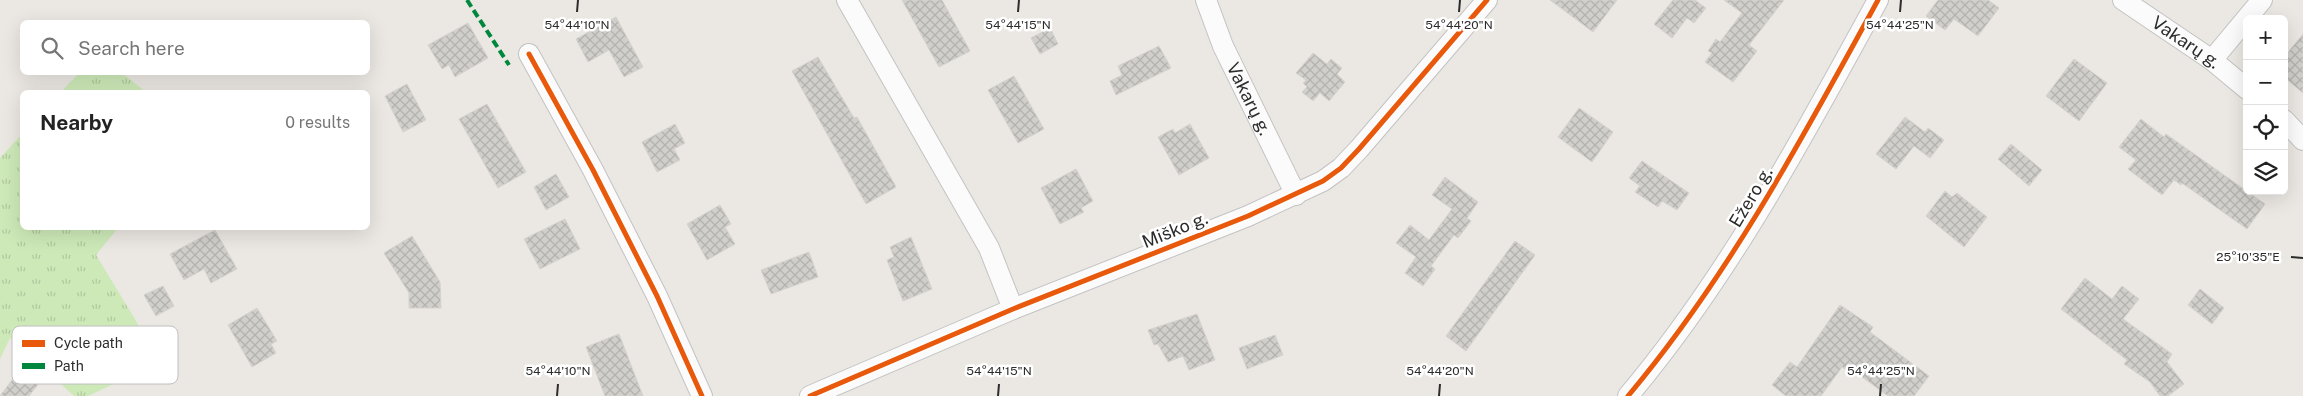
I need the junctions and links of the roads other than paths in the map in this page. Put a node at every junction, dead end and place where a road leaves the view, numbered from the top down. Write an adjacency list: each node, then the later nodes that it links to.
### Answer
1 (847, 0): 13 (street)
2 (1206, 0): 12 (street, Vakarų g.)
3 (1487, 0): 12 (street, Miško g.)
4 (1878, 0): 16 (street, Ežero g.)
5 (2123, 0): 8 (street, Vakarų g.)
6 (2262, 0): 8 (street)
7 (529, 54): 14 (street)
8 (2212, 60): 9 (street, Vakarų g.)
9 (2243, 86)
10 (2288, 124): 11 (street)
11 (2303, 140)
12 (1296, 194): 13 (street, Miško g.)
13 (1013, 309): 15 (street, Miško g.)
14 (702, 396)
15 (810, 396)
16 (1628, 396)

